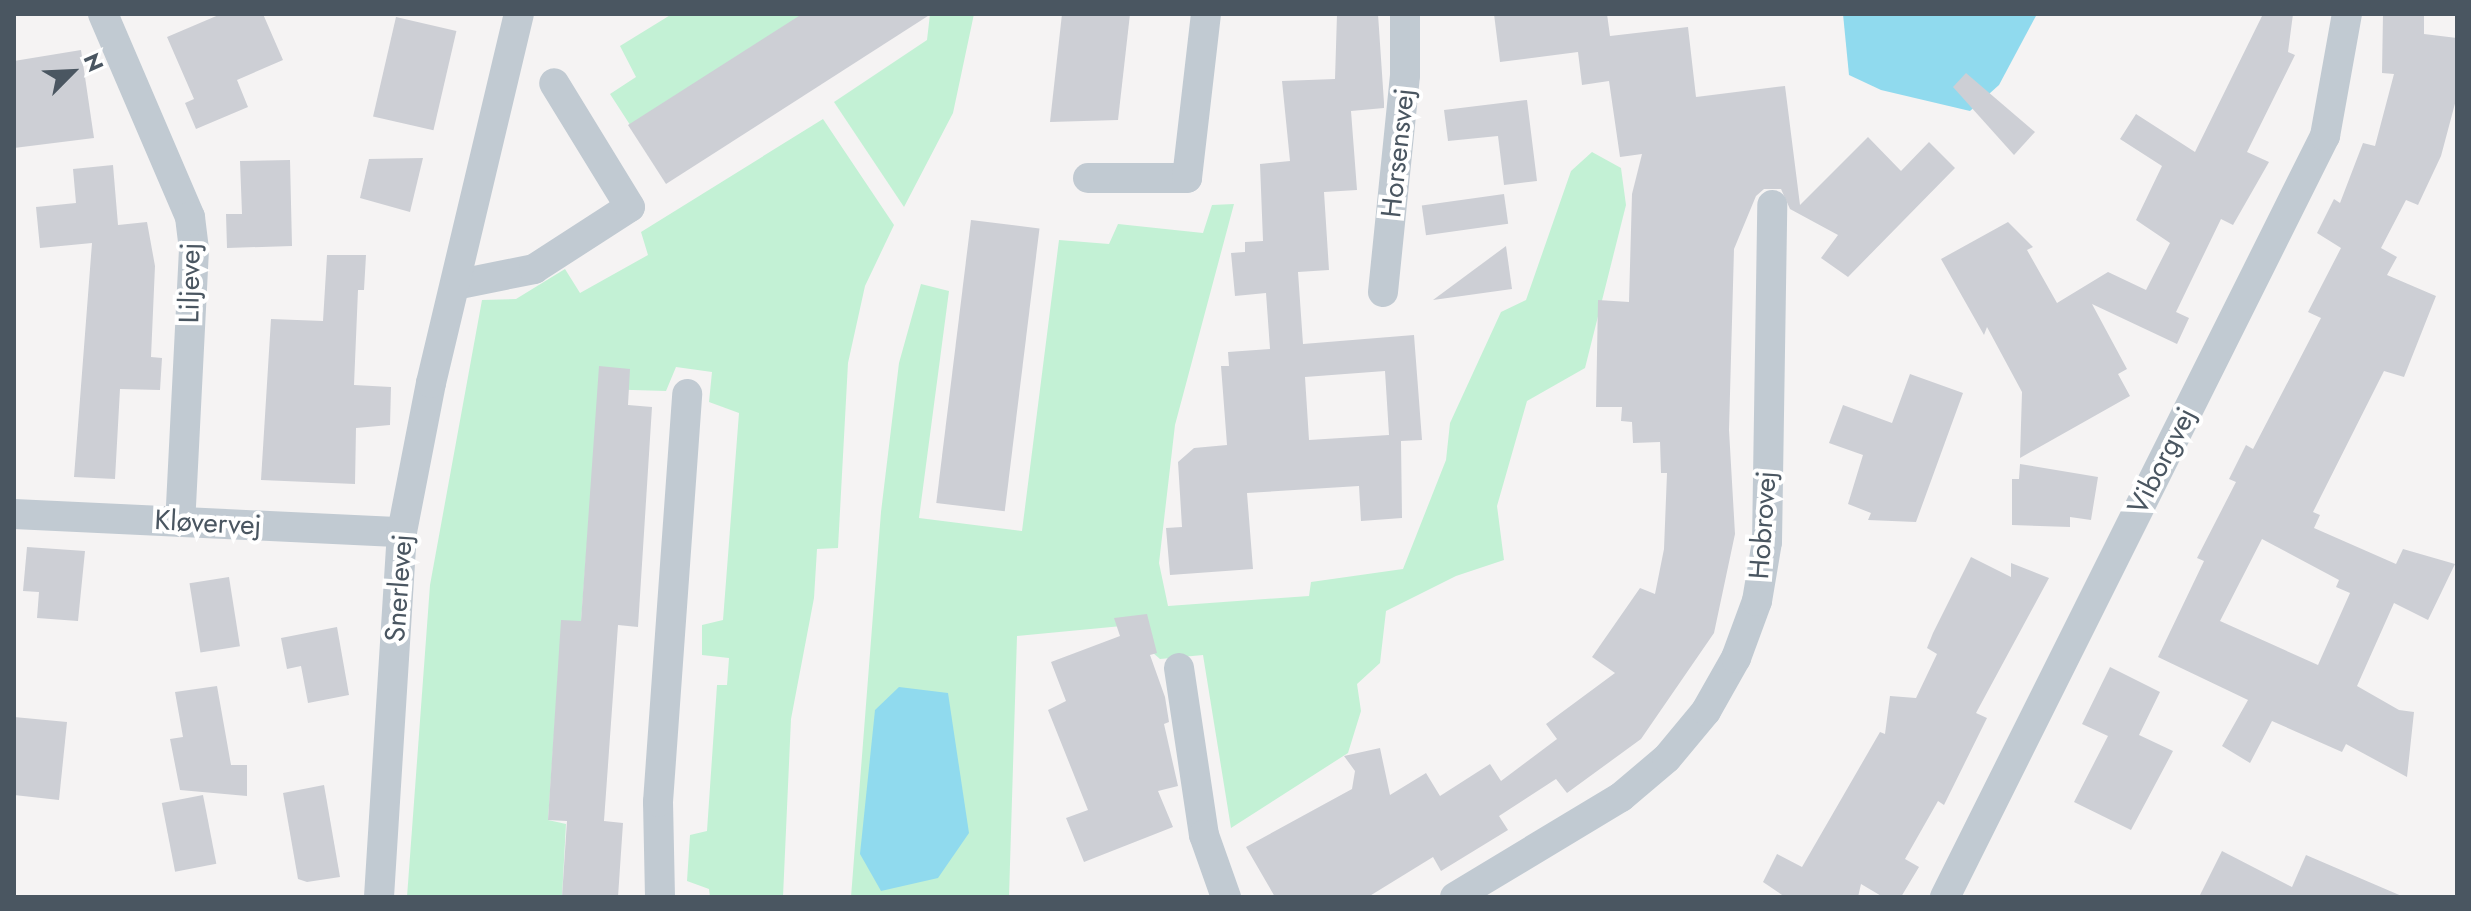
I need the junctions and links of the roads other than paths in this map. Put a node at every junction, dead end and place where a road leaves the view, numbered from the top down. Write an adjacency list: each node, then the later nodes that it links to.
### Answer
1 (103, 14): 13 (street, Liljevej)
2 (519, 14): 9 (street, Snerlevej)
3 (1206, 14): 7 (street)
4 (1405, 14): 10 (street, Horsensvej)
5 (2347, 14): 20 (street, Viborgvej)
6 (554, 83): 9 (street)
7 (1088, 178)
8 (1772, 205): 19 (street, Hobrovej)
9 (455, 285): 14 (street, Snerlevej)
10 (1383, 292)
11 (687, 394): 17 (street)
12 (14, 514): 13 (street, Kløvervej)
13 (180, 522): 14 (street, Kløvervej)
14 (402, 532): 16 (street, Snerlevej)
15 (1179, 668): 18 (street)
16 (379, 897)
17 (660, 897)
18 (1226, 897)
19 (1455, 897)
20 (1945, 897)

